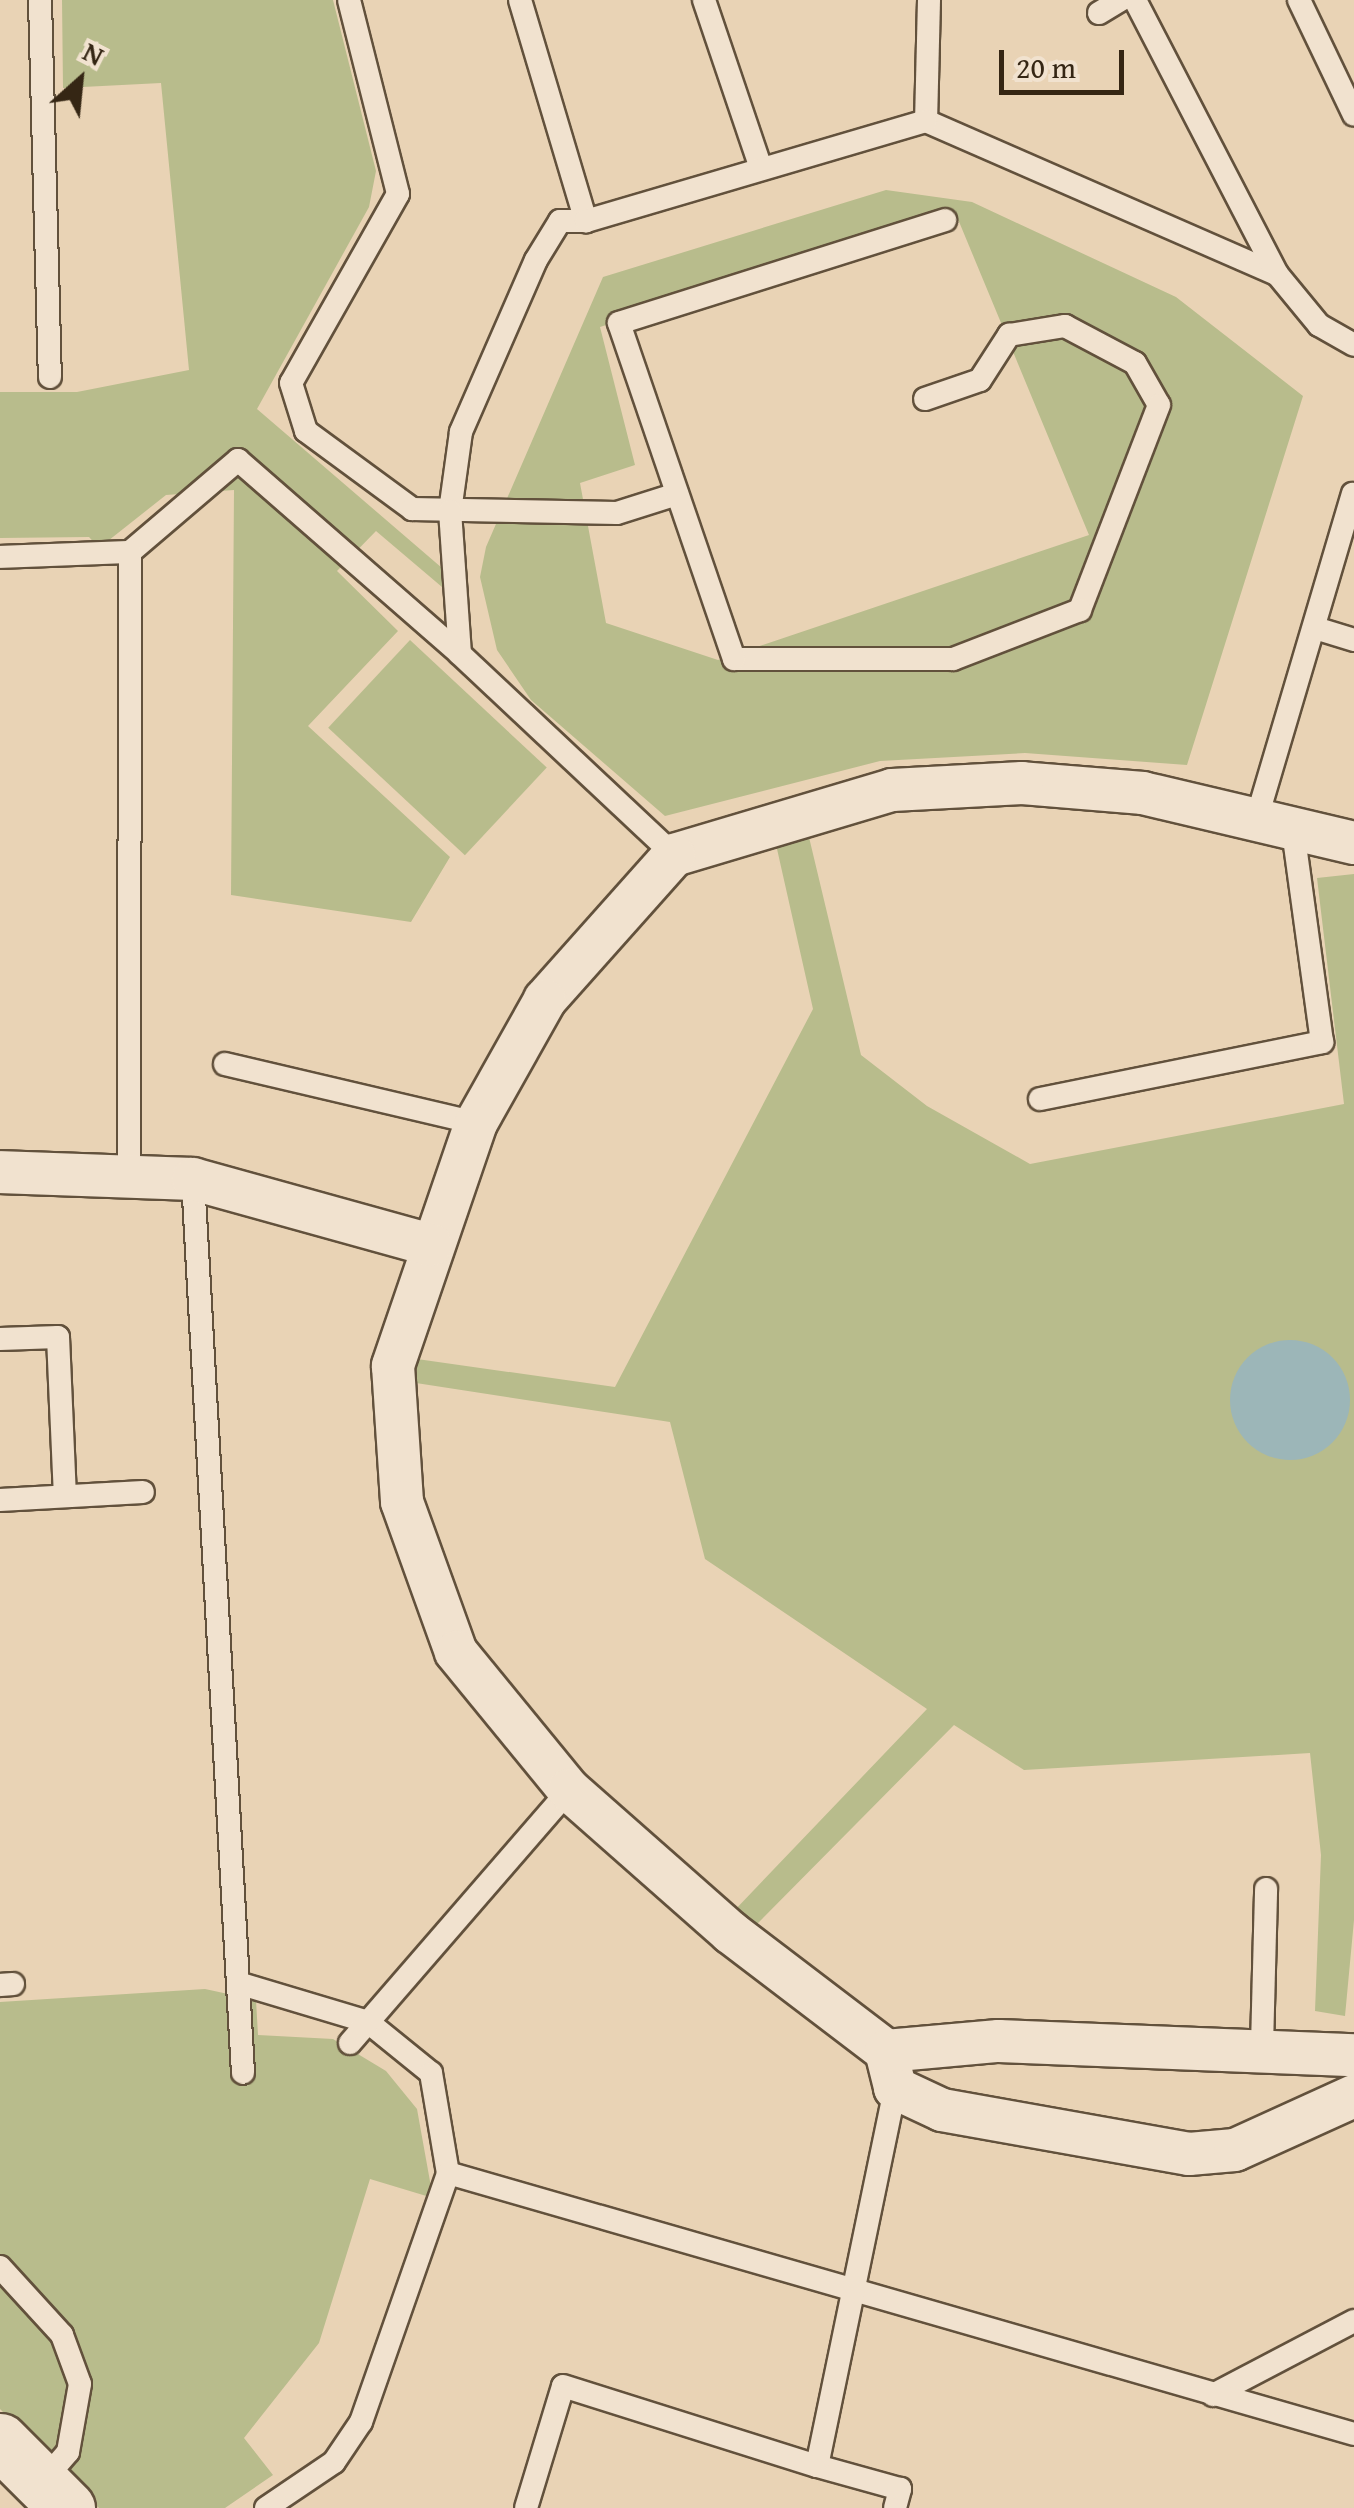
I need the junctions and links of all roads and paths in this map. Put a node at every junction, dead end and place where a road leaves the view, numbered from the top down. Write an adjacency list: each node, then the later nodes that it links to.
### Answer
1 (40, 0): 17 (lane)
2 (349, 0): 21 (lane)
3 (520, 0): 14 (lane)
4 (704, 0): 12 (lane)
5 (929, 0): 11 (lane)
6 (1121, 0): 9 (lane)
7 (1135, 0): 15 (lane)
8 (1299, 0): 10 (lane)
9 (1099, 13)
10 (1354, 115)
11 (926, 121): 12 (lane); 15 (lane)
12 (761, 168): 14 (lane)
13 (944, 220): 19 (lane)
14 (586, 221): 21 (lane)
15 (1277, 274): 16 (lane)
16 (1354, 345)
17 (50, 376)
18 (925, 399): 19 (lane)
19 (677, 494): 21 (lane)
20 (1353, 494): 24 (lane)
21 (450, 512): 26 (lane)
22 (130, 552): 23 (lane); 26 (lane); 34 (lane)
23 (0, 558)
24 (1315, 628): 25 (lane); 27 (lane)
25 (1354, 640)
26 (460, 654): 29 (lane)
27 (1275, 819): 28 (street); 29 (street); 31 (lane)
28 (1354, 843)
29 (674, 855): 32 (street)
30 (225, 1064): 32 (lane)
31 (1040, 1099)
32 (476, 1124): 36 (street)
33 (0, 1172): 34 (street)
34 (129, 1173): 35 (street)
35 (193, 1179): 36 (street); 43 (lane)
36 (430, 1245): 41 (street)
37 (0, 1339): 39 (lane)
38 (143, 1492): 39 (lane)
39 (65, 1496): 40 (lane)
40 (0, 1500)
41 (569, 1790): 44 (lane); 48 (street)
42 (1266, 1890): 46 (lane)
43 (238, 1983): 44 (lane); 49 (lane)
44 (368, 2022): 45 (lane); 51 (lane)
45 (350, 2043)
46 (1262, 2046): 47 (street); 48 (street)
47 (1354, 2055)
48 (891, 2069): 50 (street); 53 (lane)
49 (243, 2073)
50 (1354, 2096)
51 (448, 2173): 53 (lane); 60 (lane)
52 (1, 2269): 59 (lane)
53 (854, 2294): 55 (lane); 58 (lane)
54 (1354, 2321): 55 (lane)
55 (1213, 2395): 56 (lane)
56 (1354, 2434)
57 (0, 2441): 59 (street)
58 (817, 2466): 61 (lane); 62 (lane)
59 (54, 2495)
60 (266, 2508)
61 (526, 2508)
62 (895, 2508)

